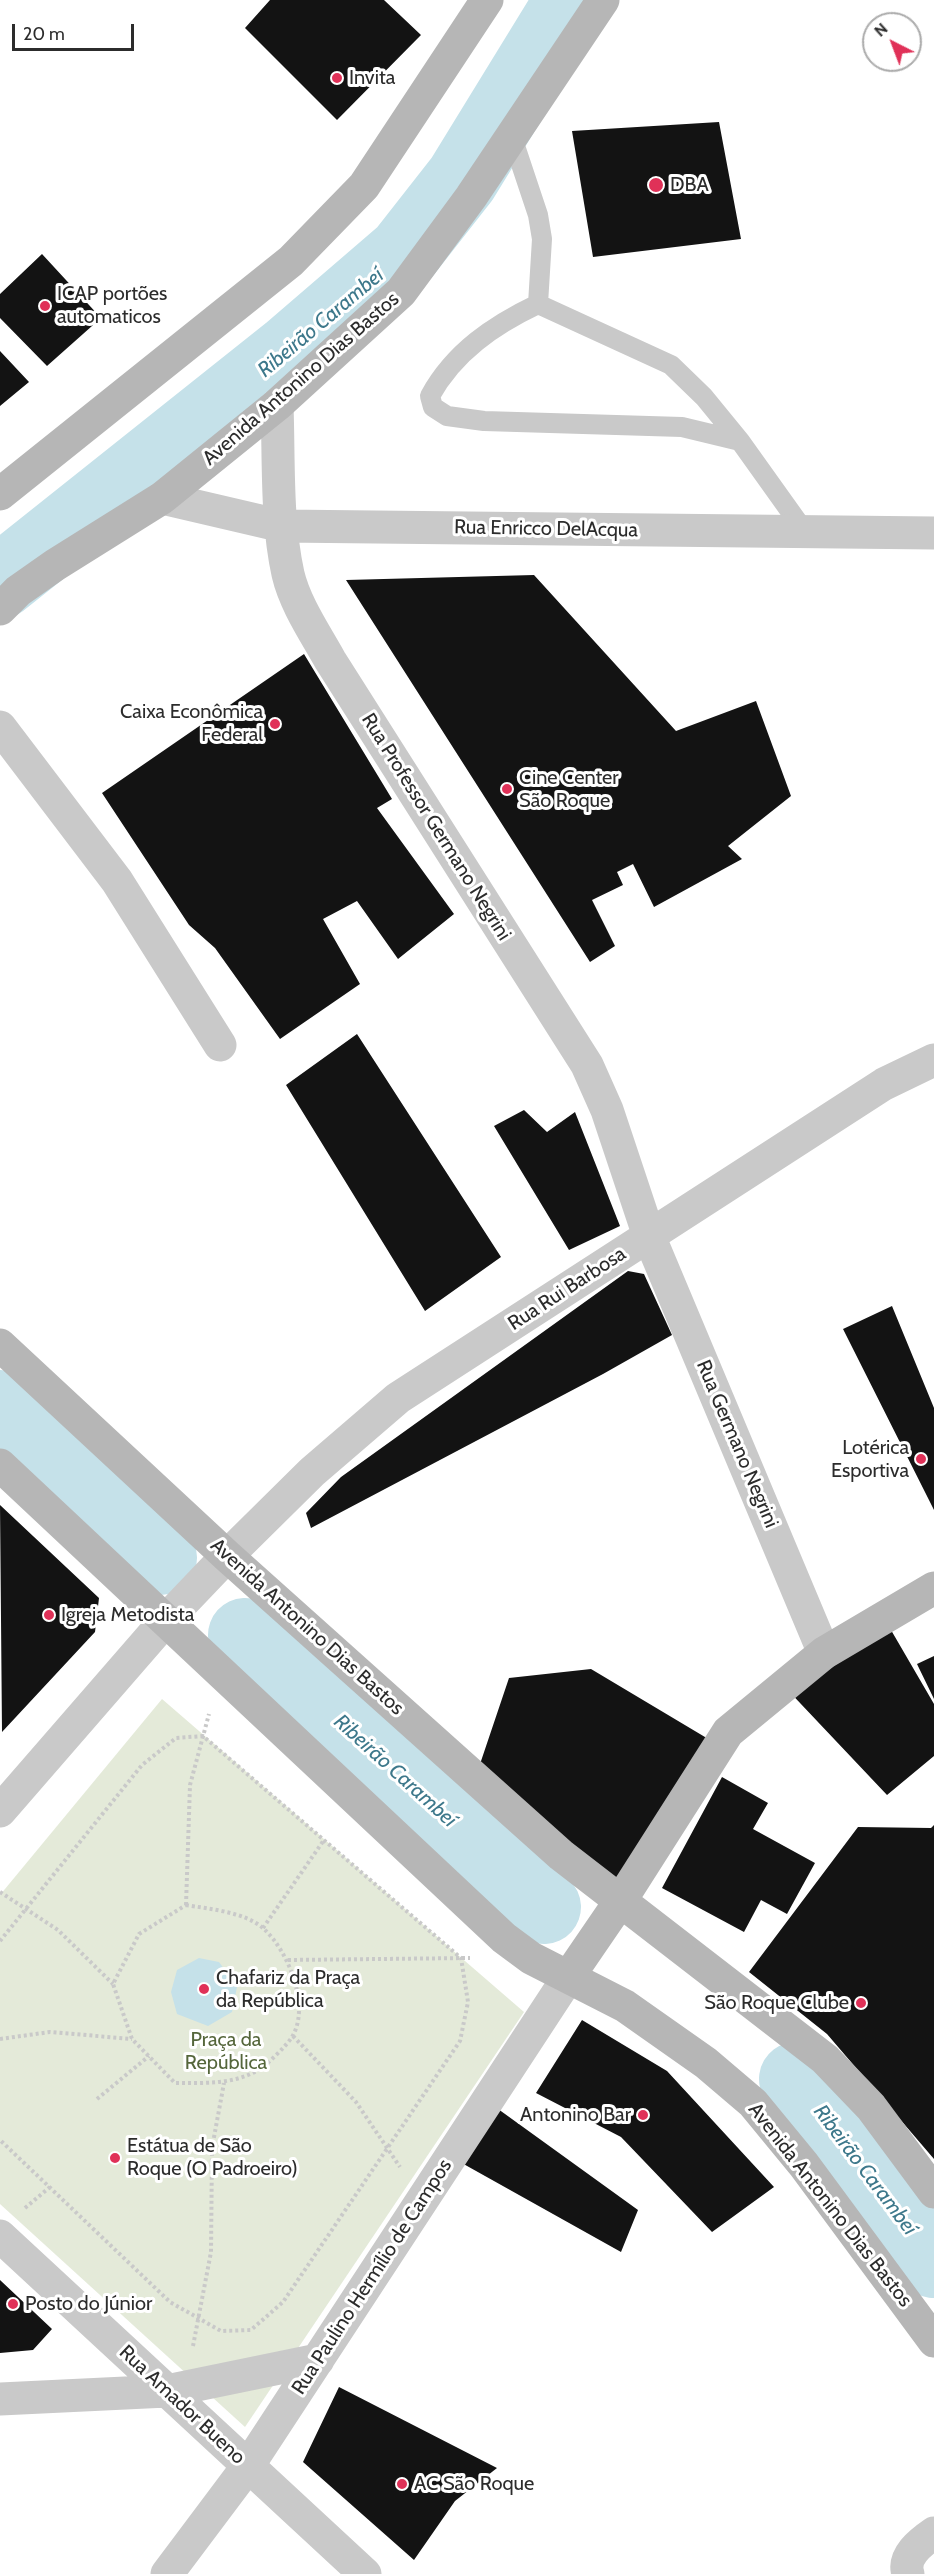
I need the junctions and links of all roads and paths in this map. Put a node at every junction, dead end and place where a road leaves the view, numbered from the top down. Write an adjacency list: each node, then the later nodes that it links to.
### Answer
1 (487, 0): 7 (main road)
2 (603, 0): 3 (main road, Avenida Antonino Dias Bastos)
3 (512, 137): 4 (lane); 5 (main road, Avenida Antonino Dias Bastos)
4 (538, 304): 6 (lane); 6 (lane)
5 (277, 405): 8 (main road, Avenida Antonino Dias Bastos); 9 (street, Rua Professor Germano Negrini)
6 (740, 441): 10 (lane)
7 (0, 494)
8 (162, 498): 9 (street, Rua Enricco DelAcqua); 12 (main road, Avenida Antonino Dias Bastos)
9 (282, 526): 10 (street, Rua Enricco DelAcqua); 16 (street, Rua Professor Germano Negrini)
10 (805, 532): 11 (street, Rua Enricco DelAcqua)
11 (934, 533)
12 (0, 609)
13 (0, 727): 14 (street)
14 (220, 1045)
15 (934, 1060): 16 (street, Rua Rui Barbosa)
16 (649, 1236): 19 (street, Rua Rui Barbosa); 22 (street, Rua Germano Negrini)
17 (0, 1345): 19 (main road, Avenida Antonino Dias Bastos)
18 (0, 1465): 21 (main road, Avenida Antonino Dias Bastos)
19 (227, 1556): 21 (street, Rua Rui Barbosa); 28 (main road, Avenida Antonino Dias Bastos)
20 (934, 1588): 22 (main road)
21 (165, 1621): 23 (main road, Avenida Antonino Dias Bastos); 25 (street)
22 (824, 1653): 28 (main road)
23 (220, 1671): 24 (path); 35 (main road, Avenida Antonino Dias Bastos)
24 (203, 1736): 26 (path); 29 (path); 31 (path)
25 (0, 1811)
26 (324, 1840): 30 (path); 32 (path)
27 (0, 1892): 36 (path)
28 (621, 1900): 35 (main road); 44 (main road, Avenida Antonino Dias Bastos)
29 (186, 1905): 30 (path); 36 (path)
30 (263, 1928): 34 (path)
31 (0, 1941)
32 (461, 1958): 33 (path); 34 (path); 43 (path)
33 (473, 1958)
34 (288, 1960): 37 (path)
35 (568, 1976): 45 (street, Rua Paulino Hermílio de Campos); 47 (main road, Avenida Antonino Dias Bastos)
36 (113, 1984): 39 (path)
37 (293, 2036): 41 (path); 45 (path)
38 (0, 2039): 39 (path)
39 (132, 2039): 40 (path)
40 (149, 2056): 41 (path); 42 (path)
41 (224, 2083): 49 (path)
42 (97, 2098)
43 (0, 2140)
44 (934, 2192)
45 (423, 2200): 48 (street, Rua Paulino Hermílio de Campos)
46 (0, 2236): 49 (street, Rua Amador Bueno)
47 (934, 2341)
48 (318, 2360): 49 (street); 51 (street, Rua Paulino Hermílio de Campos)
49 (174, 2398): 50 (street); 51 (street, Rua Amador Bueno)
50 (0, 2399)
51 (248, 2466): 53 (street, Rua Paulino Hermílio de Campos); 54 (street, Rua Amador Bueno)
52 (934, 2533): 55 (street)
53 (167, 2574)
54 (365, 2574)
55 (908, 2574)

